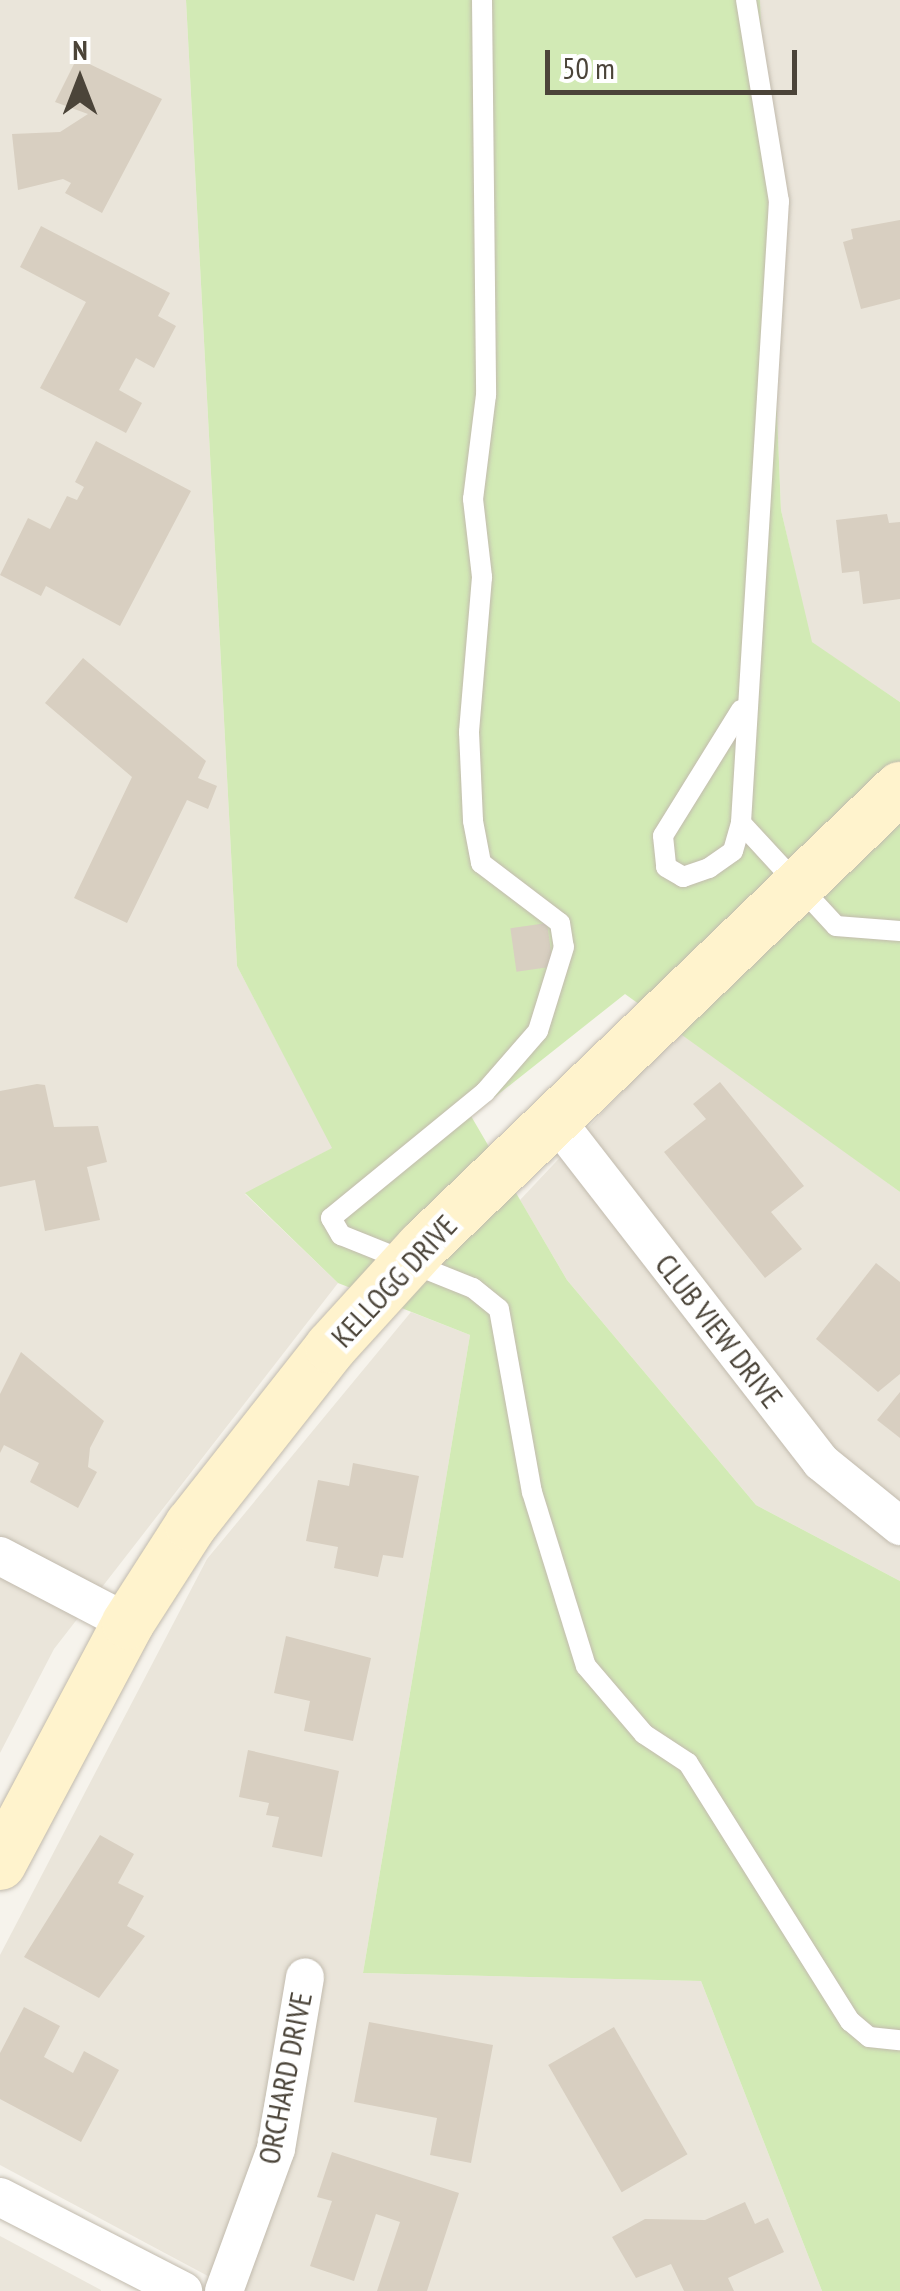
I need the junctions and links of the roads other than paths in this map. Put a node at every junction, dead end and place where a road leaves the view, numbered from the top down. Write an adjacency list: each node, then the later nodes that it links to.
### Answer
1 (482, 0): 9 (lane)
2 (746, 0): 3 (lane)
3 (742, 708): 5 (lane); 5 (lane)
4 (900, 788): 6 (main road, KELLOGG DRIVE)
5 (741, 823): 6 (lane)
6 (795, 888): 7 (lane); 8 (main road, KELLOGG DRIVE)
7 (900, 930)
8 (554, 1120): 9 (main road, KELLOGG DRIVE); 10 (street, CLUB VIEW DRIVE)
9 (411, 1260): 12 (main road, KELLOGG DRIVE); 15 (lane)
10 (900, 1526)
11 (0, 1556): 12 (street)
12 (128, 1624): 13 (main road, KELLOGG DRIVE)
13 (0, 1864)
14 (305, 1977): 18 (street, ORCHARD DRIVE)
15 (900, 2040)
16 (0, 2197): 17 (street)
17 (182, 2291)
18 (224, 2291)

